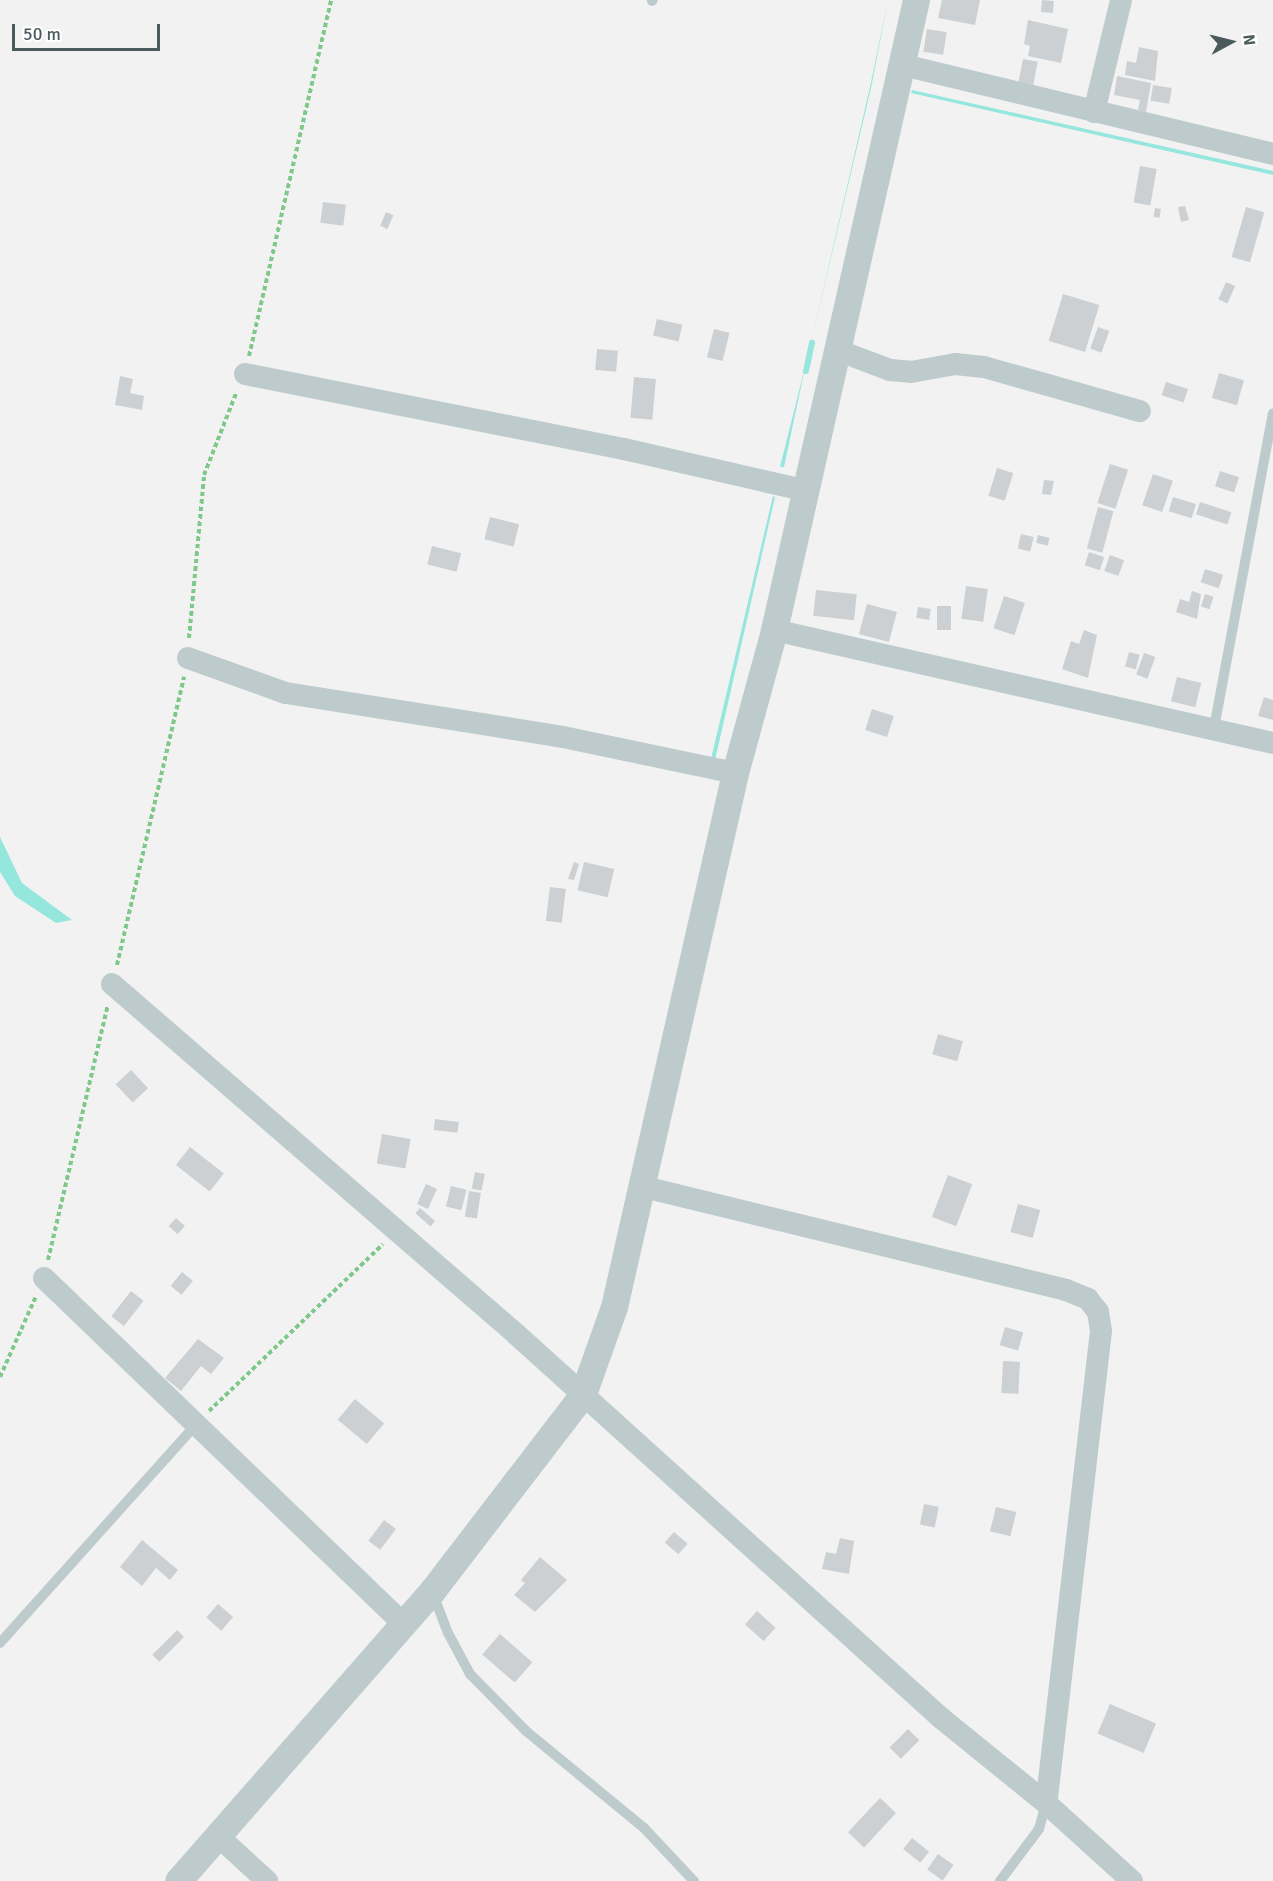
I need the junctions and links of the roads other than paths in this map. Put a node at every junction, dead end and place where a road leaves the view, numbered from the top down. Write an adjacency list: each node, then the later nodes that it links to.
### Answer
1 (916, 0): 3 (street)
2 (1121, 0): 4 (street)
3 (903, 65): 4 (street); 6 (street)
4 (1094, 112): 5 (street)
5 (1273, 154)
6 (837, 350): 8 (street); 10 (street)
7 (245, 374): 10 (street)
8 (1140, 411)
9 (1273, 413): 13 (lane)
10 (803, 490): 11 (street)
11 (774, 630): 13 (street); 15 (street)
12 (188, 658): 15 (street)
13 (1214, 728): 14 (street)
14 (1273, 743)
15 (735, 773): 17 (street)
16 (112, 984): 19 (street)
17 (640, 1186): 19 (street); 24 (street)
18 (44, 1278): 20 (street)
19 (583, 1394): 21 (street); 24 (street)
20 (194, 1426): 22 (street); 23 (lane)
21 (432, 1591): 22 (street); 28 (lane)
22 (402, 1623): 25 (street)
23 (0, 1642)
24 (1046, 1803): 29 (lane); 30 (street)
25 (218, 1836): 26 (street); 27 (street)
26 (178, 1881)
27 (267, 1881)
28 (694, 1881)
29 (1000, 1881)
30 (1132, 1881)

